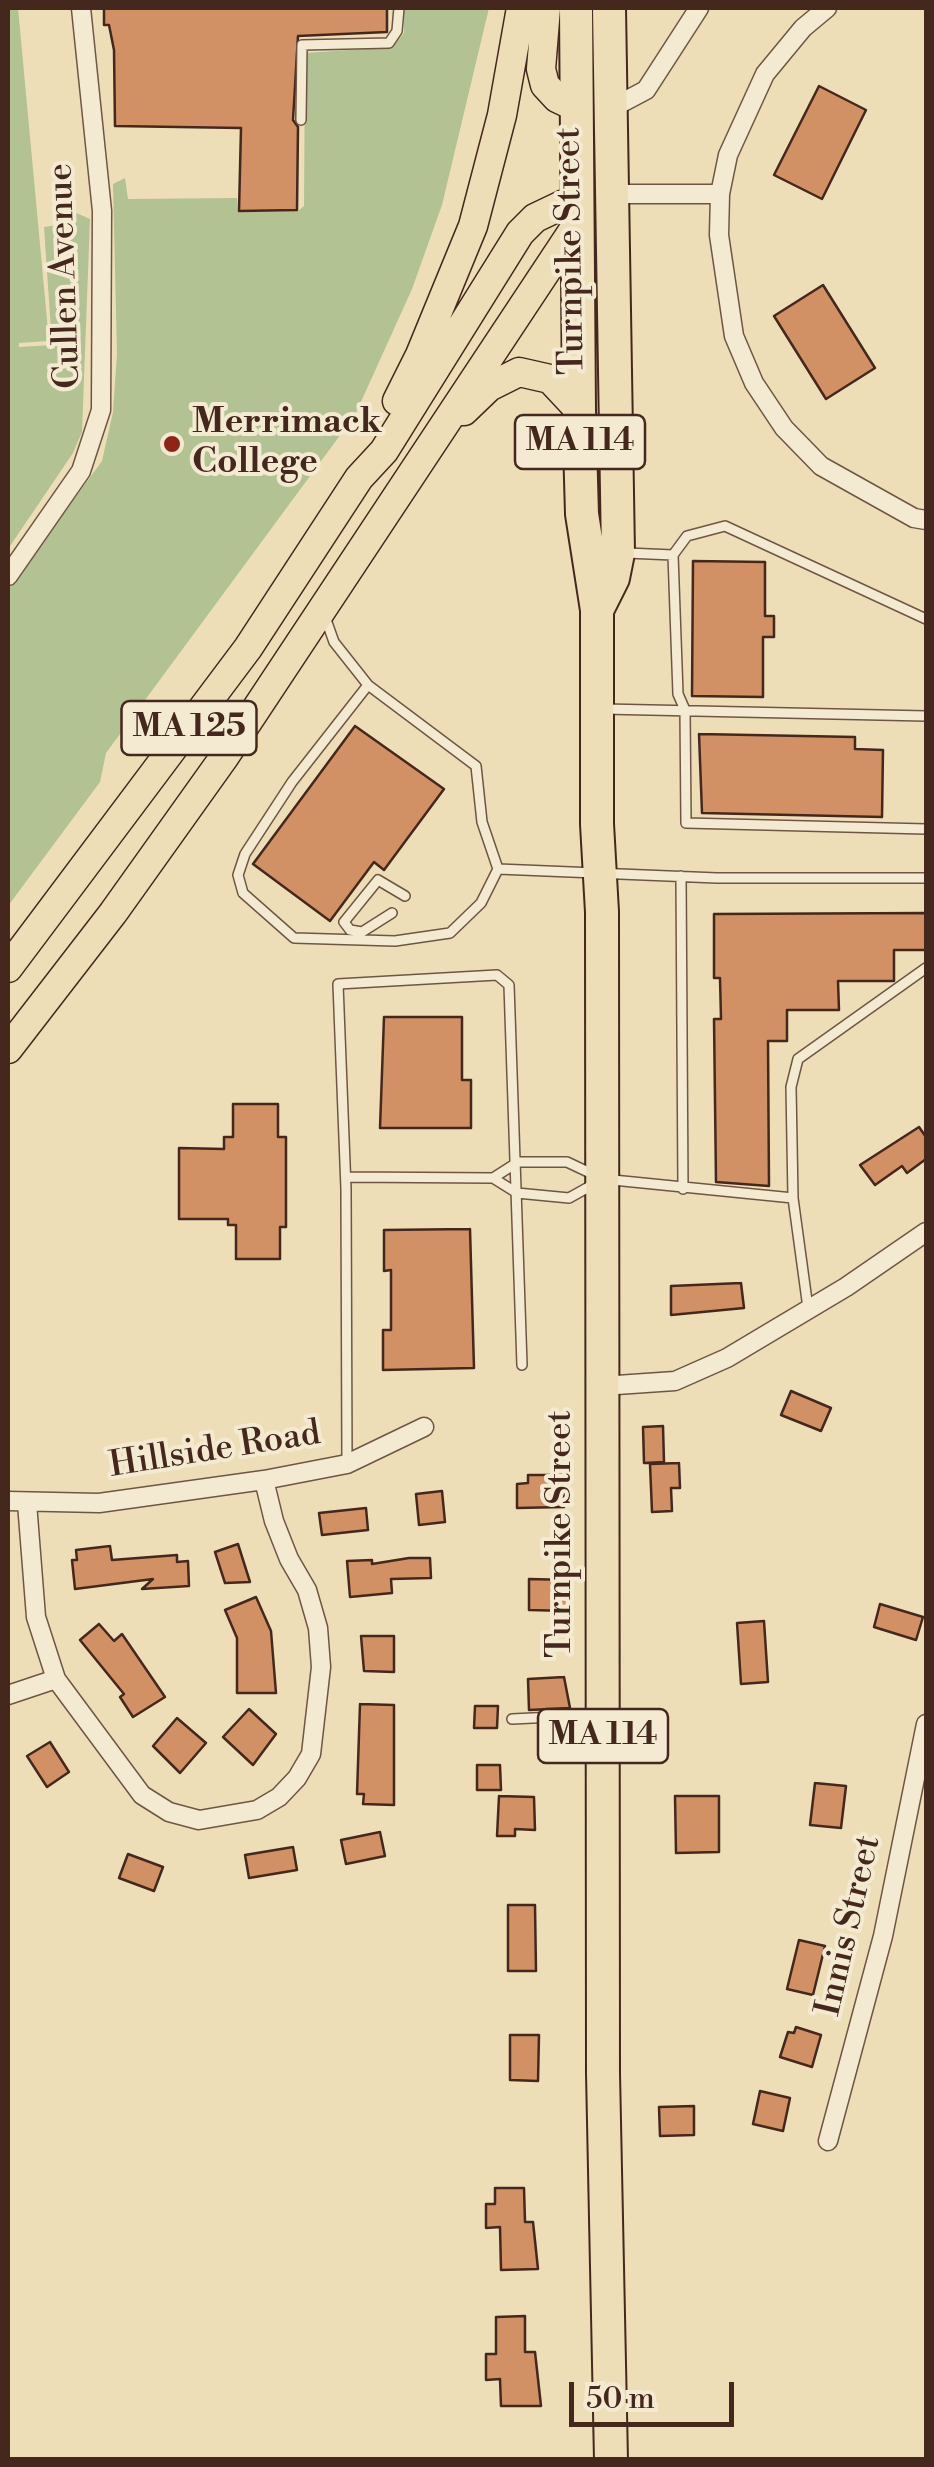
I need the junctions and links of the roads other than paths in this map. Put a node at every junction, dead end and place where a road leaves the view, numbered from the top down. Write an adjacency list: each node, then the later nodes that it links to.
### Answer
1 (81, 8): 20 (street, Cullen Avenue)
2 (399, 8): 11 (lane)
3 (521, 8): 16 (main road, MA 125)
4 (546, 8): 9 (main road)
5 (576, 8): 9 (highway, Turnpike Street / MA 114)
6 (610, 8): 10 (highway, Turnpike Street)
7 (699, 8): 10 (street)
8 (827, 8): 12 (street)
9 (576, 107): 10 (highway); 13 (highway, Turnpike Street / MA 114)
10 (610, 110): 13 (highway, Turnpike Street)
11 (301, 120)
12 (720, 194): 13 (street); 17 (street)
13 (588, 205): 14 (highway, Turnpike Street / MA 114); 15 (main road, MA 125); 16 (main road, MA 125); 18 (highway, Turnpike Street / MA 114)
14 (579, 410): 15 (main road); 22 (highway, Turnpike Street / MA 114)
15 (425, 452): 21 (main road, MA 125)
16 (359, 478): 35 (main road, MA 125)
17 (926, 520)
18 (618, 552): 19 (lane); 22 (highway, Turnpike Street / MA 114)
19 (673, 555): 23 (lane); 26 (lane)
20 (8, 576)
21 (322, 608): 24 (lane); 37 (main road, MA 125)
22 (596, 610): 25 (highway, Turnpike Street / MA 114)
23 (926, 619)
24 (368, 685): 29 (lane); 29 (lane)
25 (595, 709): 26 (lane); 30 (highway, Turnpike Street / MA 114)
26 (685, 710): 27 (lane); 28 (lane)
27 (926, 716)
28 (926, 828)
29 (498, 869): 30 (lane)
30 (598, 869): 31 (lane); 41 (highway, Turnpike Street / MA 114)
31 (681, 876): 32 (lane); 42 (lane)
32 (926, 878)
33 (405, 896): 34 (lane)
34 (392, 913)
35 (8, 968)
36 (926, 968): 44 (lane)
37 (8, 1049)
38 (518, 1162): 39 (lane); 40 (lane); 41 (lane); 43 (lane)
39 (346, 1177): 40 (lane); 50 (lane)
40 (493, 1178): 43 (lane)
41 (602, 1179): 42 (lane); 43 (lane); 48 (highway, Turnpike Street / MA 114)
42 (683, 1190): 44 (lane)
43 (517, 1193): 47 (lane)
44 (793, 1198): 46 (lane)
45 (926, 1232): 46 (street)
46 (808, 1310): 48 (street)
47 (522, 1365)
48 (602, 1386): 56 (highway, Turnpike Street / MA 114)
49 (424, 1427): 50 (street, Hillside Road)
50 (347, 1464): 51 (street, Hillside Road)
51 (264, 1480): 53 (street, Hillside Road); 54 (street)
52 (8, 1501): 53 (street, Hillside Road)
53 (27, 1502): 54 (street)
54 (56, 1680): 55 (street)
55 (8, 1695)
56 (602, 1715): 57 (lane); 60 (highway, Turnpike Street / MA 114)
57 (512, 1719)
58 (926, 1724): 59 (street, Innis Street)
59 (828, 2140)
60 (610, 2460)

